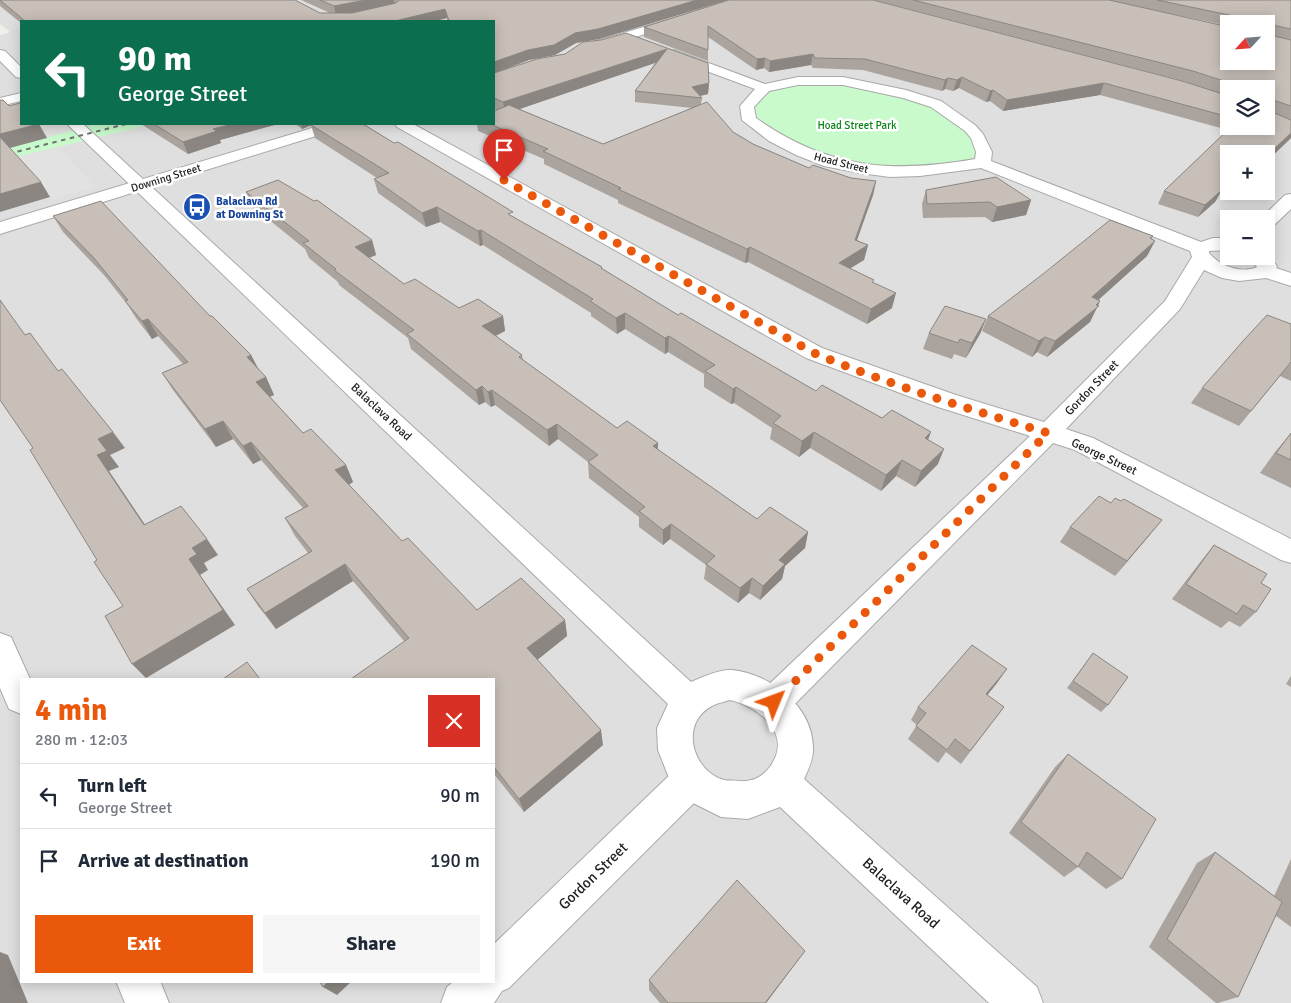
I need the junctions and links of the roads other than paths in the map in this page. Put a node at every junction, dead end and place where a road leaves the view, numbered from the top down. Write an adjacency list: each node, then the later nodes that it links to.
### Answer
1 (751, 0): 2 (street)
2 (627, 36): 3 (street); 4 (street)
3 (645, 43)
4 (587, 47)
5 (663, 50): 8 (street)
6 (0, 54): 7 (street)
7 (20, 73)
8 (764, 88): 14 (street); 14 (street, Hoad Street)
9 (20, 97): 10 (street)
10 (0, 102)
11 (75, 125): 15 (street, Balaclava Road)
12 (329, 125): 15 (street, Downing Street)
13 (404, 125): 26 (street, George Street)
14 (982, 164): 20 (street)
15 (140, 186): 18 (street, Downing Street); 30 (street, Balaclava Road)
16 (1291, 199): 17 (street)
17 (1275, 214)
18 (0, 228)
19 (1220, 243): 20 (street)
20 (1201, 253): 23 (street); 25 (street, Gordon Street)
21 (1261, 265): 23 (street, Gordon Street)
22 (1264, 265): 24 (street)
23 (1241, 275): 25 (street, Gordon Street)
24 (1291, 280)
25 (1173, 305): 26 (street, Gordon Street)
26 (1048, 433): 27 (street, George Street); 31 (street, Gordon Street)
27 (1291, 552)
28 (0, 647): 29 (street)
29 (20, 696)
30 (688, 701): 31 (street); 32 (street)
31 (774, 702): 33 (street)
32 (691, 780): 33 (street); 34 (street, Gordon Street)
33 (781, 782): 39 (street, Balaclava Road)
34 (495, 972)
35 (139, 983): 37 (street)
36 (483, 983): 38 (street)
37 (147, 1003)
38 (463, 1003)
39 (1021, 1003)

